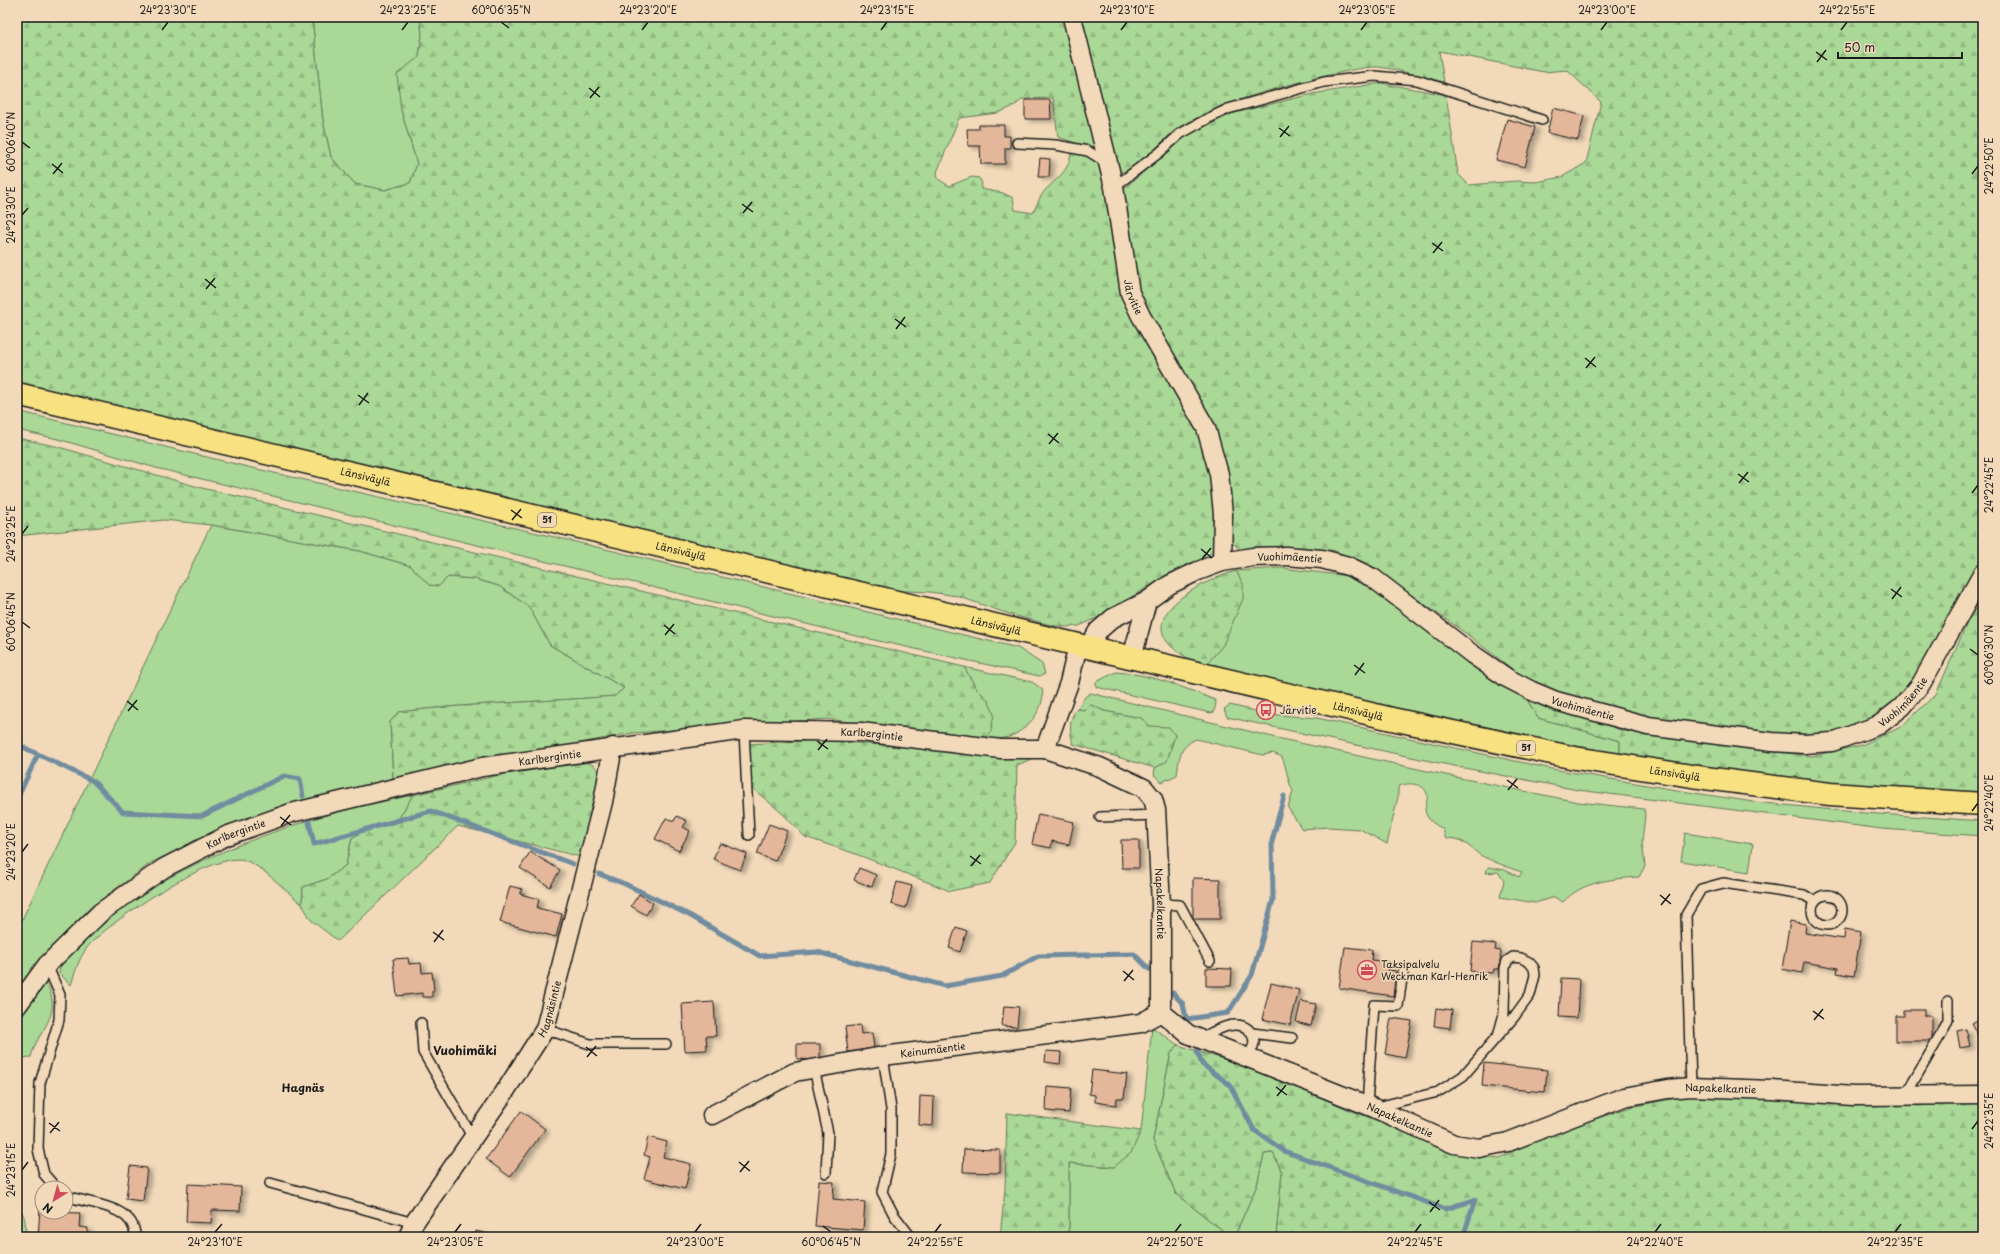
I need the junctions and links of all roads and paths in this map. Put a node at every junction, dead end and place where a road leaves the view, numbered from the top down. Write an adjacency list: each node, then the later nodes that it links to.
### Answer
1 (1072, 17): 4 (street, Järvitie)
2 (1542, 120): 5 (lane)
3 (1017, 143): 4 (lane)
4 (1108, 163): 5 (street, Järvitie)
5 (1114, 187): 7 (street, Järvitie)
6 (17, 394): 10 (main road, Länsiväylä / 51)
7 (1222, 562): 8 (street, Vuohimäentie); 9 (street, Vuohimäentie)
8 (1983, 573)
9 (1147, 601): 10 (street, Vuohimäentie); 11 (street)
10 (1083, 646): 11 (main road, Länsiväylä / 51); 14 (street)
11 (1132, 658): 15 (main road, Länsiväylä / 51)
12 (744, 730): 13 (street, Karlbergintie); 14 (street, Karlbergintie); 18 (lane)
13 (613, 747): 22 (street, Karlbergintie); 28 (street, Hagnäsintie)
14 (1045, 749): 16 (street, Napakelkantie)
15 (1983, 804)
16 (1156, 815): 17 (lane); 20 (street, Napakelkantie)
17 (1100, 817)
18 (749, 835)
19 (1814, 901): 37 (lane)
20 (1161, 904): 21 (lane); 26 (street, Napakelkantie)
21 (1210, 961)
22 (47, 965): 25 (street, Karlbergintie); 44 (lane)
23 (1403, 972): 40 (lane)
24 (1948, 1001): 39 (lane)
25 (17, 1006)
26 (1161, 1012): 31 (street, Napakelkantie); 34 (street, Keinumäentie)
27 (422, 1023): 42 (lane)
28 (545, 1029): 33 (lane); 42 (street, Hagnäsintie)
29 (1500, 1032): 29 (lane); 40 (lane)
30 (1252, 1033): 31 (lane); 32 (lane); 35 (lane)
31 (1199, 1038): 35 (street, Napakelkantie)
32 (1292, 1038)
33 (666, 1044)
34 (882, 1056): 36 (street, Keinumäentie); 49 (lane)
35 (1248, 1058): 40 (street, Napakelkantie)
36 (814, 1068): 41 (street, Keinumäentie); 43 (lane)
37 (1691, 1087): 39 (street, Napakelkantie); 40 (street, Napakelkantie)
38 (1983, 1095): 39 (street, Napakelkantie)
39 (1905, 1096)
40 (1370, 1106)
41 (712, 1115)
42 (473, 1138): 47 (street, Hagnäsintie)
43 (826, 1173)
44 (49, 1180)
45 (270, 1183): 47 (lane)
46 (74, 1198): 48 (lane)
47 (411, 1230)
48 (135, 1237)
49 (911, 1237)

